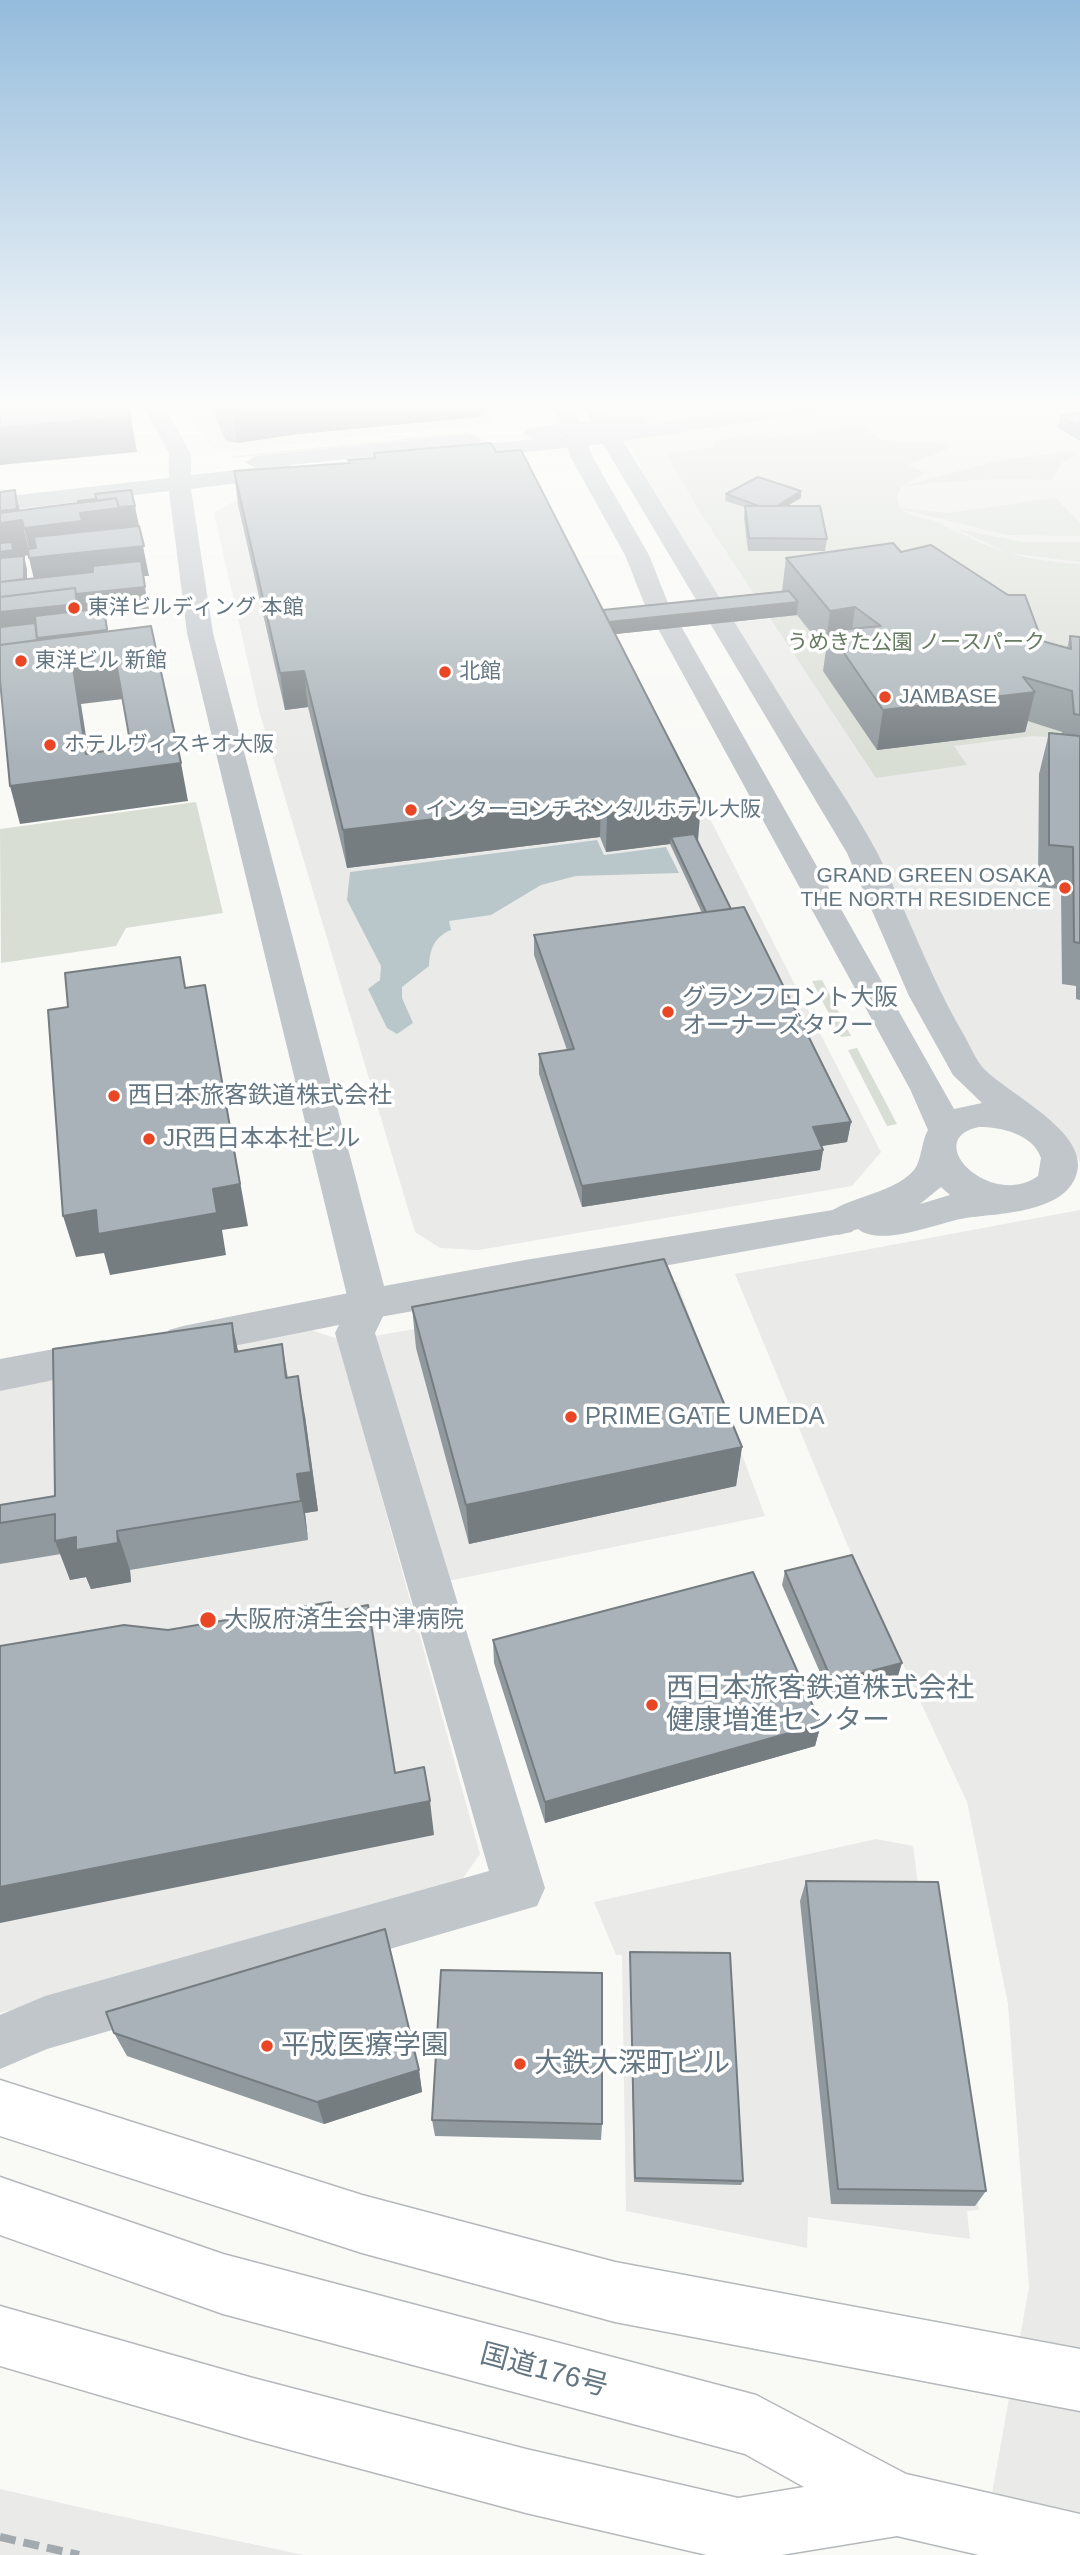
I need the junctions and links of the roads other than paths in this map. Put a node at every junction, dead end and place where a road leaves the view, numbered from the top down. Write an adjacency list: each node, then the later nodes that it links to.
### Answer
1 (183, 525): 10 (street)
2 (620, 525): 5 (street)
3 (664, 525): 4 (street)
4 (1044, 1136): 5 (street); 6 (street); 8 (street)
5 (942, 1143): 8 (street); 9 (street)
6 (1080, 1166)
7 (1080, 1196): 8 (street)
8 (1019, 1197): 9 (street)
9 (839, 1222): 10 (street)
10 (369, 1304): 11 (street); 12 (street)
11 (0, 1375)
12 (0, 2042)
13 (0, 2108): 16 (highway)
14 (0, 2206): 17 (highway, 国道176号)
15 (0, 2336): 17 (highway)
16 (1080, 2380)
17 (920, 2509): 18 (highway, 国道176号)
18 (1080, 2546)

